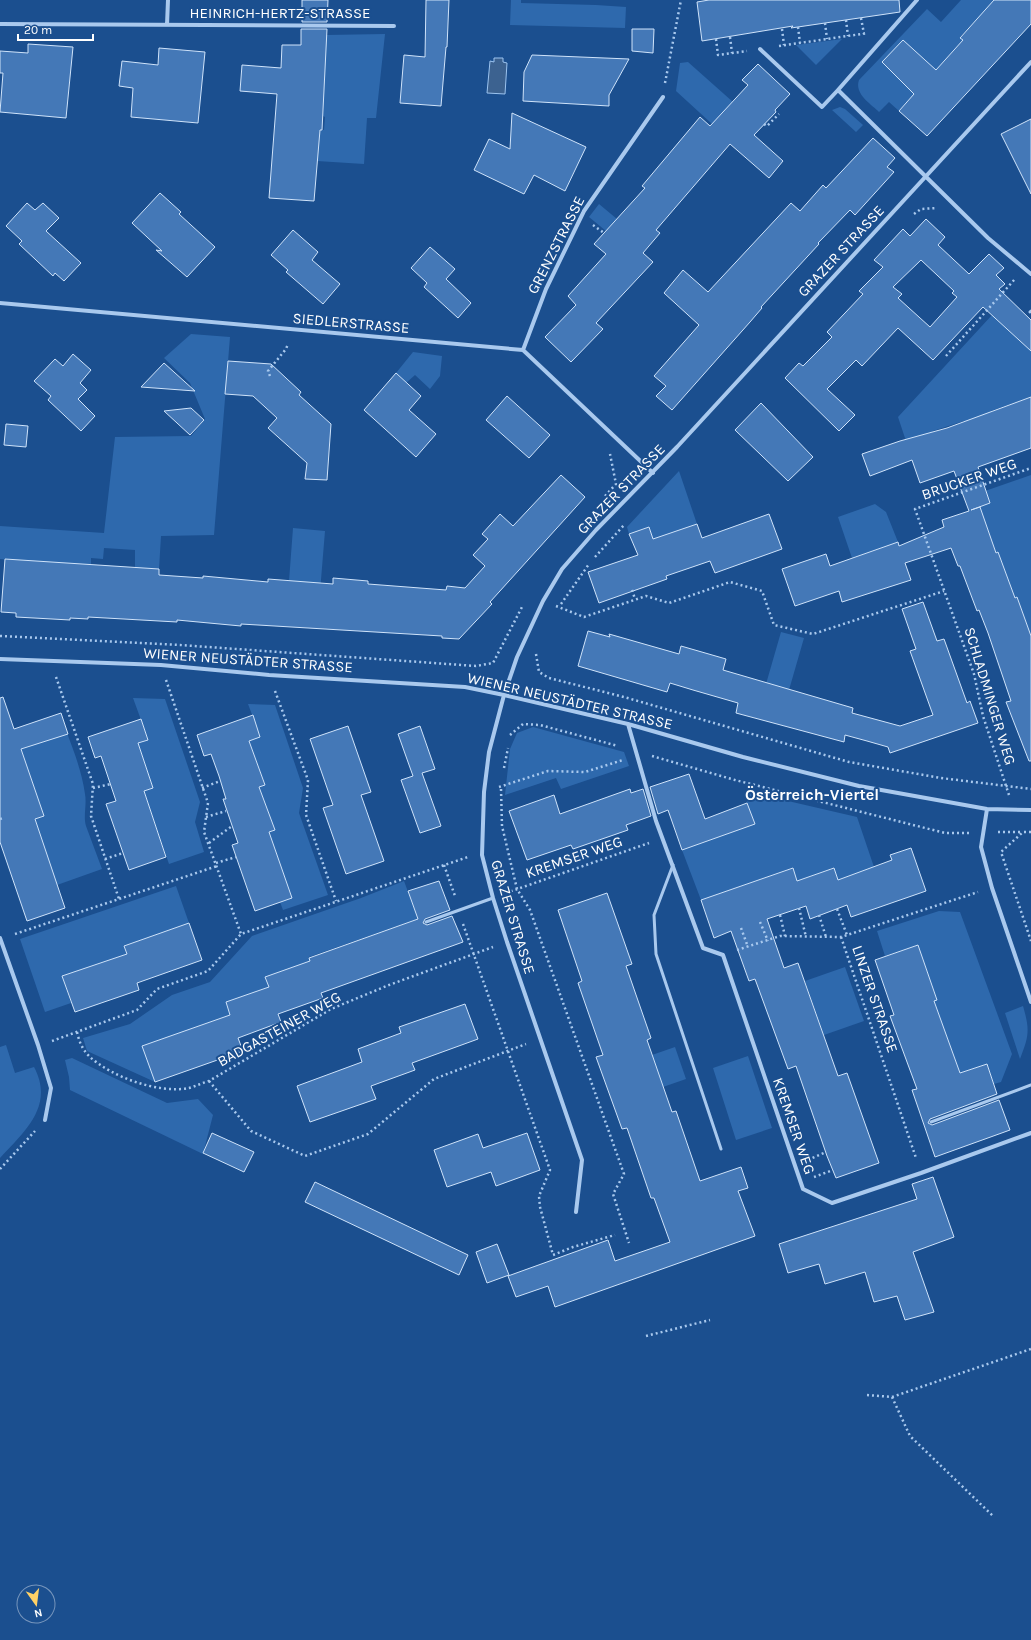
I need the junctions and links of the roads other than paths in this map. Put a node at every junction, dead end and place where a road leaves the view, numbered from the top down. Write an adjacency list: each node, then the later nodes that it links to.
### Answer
1 (168, 0): 4 (street, HEINRICH-HERTZ-STRASSE)
2 (916, 0): 8 (street)
3 (0, 24): 4 (street, HEINRICH-HERTZ-STRASSE)
4 (167, 25): 5 (street, HEINRICH-HERTZ-STRASSE)
5 (394, 26)
6 (760, 49): 8 (street)
7 (1031, 62): 10 (street, GRAZER STRASSE)
8 (838, 90): 10 (street)
9 (663, 97): 13 (street, GRENZSTRASSE)
10 (926, 176): 11 (street); 14 (street, GRAZER STRASSE)
11 (1031, 274)
12 (0, 304): 13 (street, SIEDLERSTRASSE)
13 (523, 350): 14 (street)
14 (653, 473): 16 (street, GRAZER STRASSE)
15 (0, 659): 16 (street, WIENER NEUSTÄDTER STRASSE)
16 (504, 695): 17 (street, WIENER NEUSTÄDTER STRASSE); 21 (street, GRAZER STRASSE)
17 (628, 724): 18 (street, WIENER NEUSTÄDTER STRASSE); 20 (street)
18 (987, 809): 19 (street, WIENER NEUSTÄDTER STRASSE); 24 (street)
19 (1031, 810)
20 (672, 866): 28 (street, KREMSER WEG); 29 (lane)
21 (493, 898): 22 (lane); 30 (street, GRAZER STRASSE)
22 (426, 922)
23 (0, 939): 26 (street)
24 (1031, 1002)
25 (1031, 1085): 27 (lane)
26 (45, 1120)
27 (931, 1122)
28 (1031, 1133)
29 (721, 1149)
30 (576, 1212)

